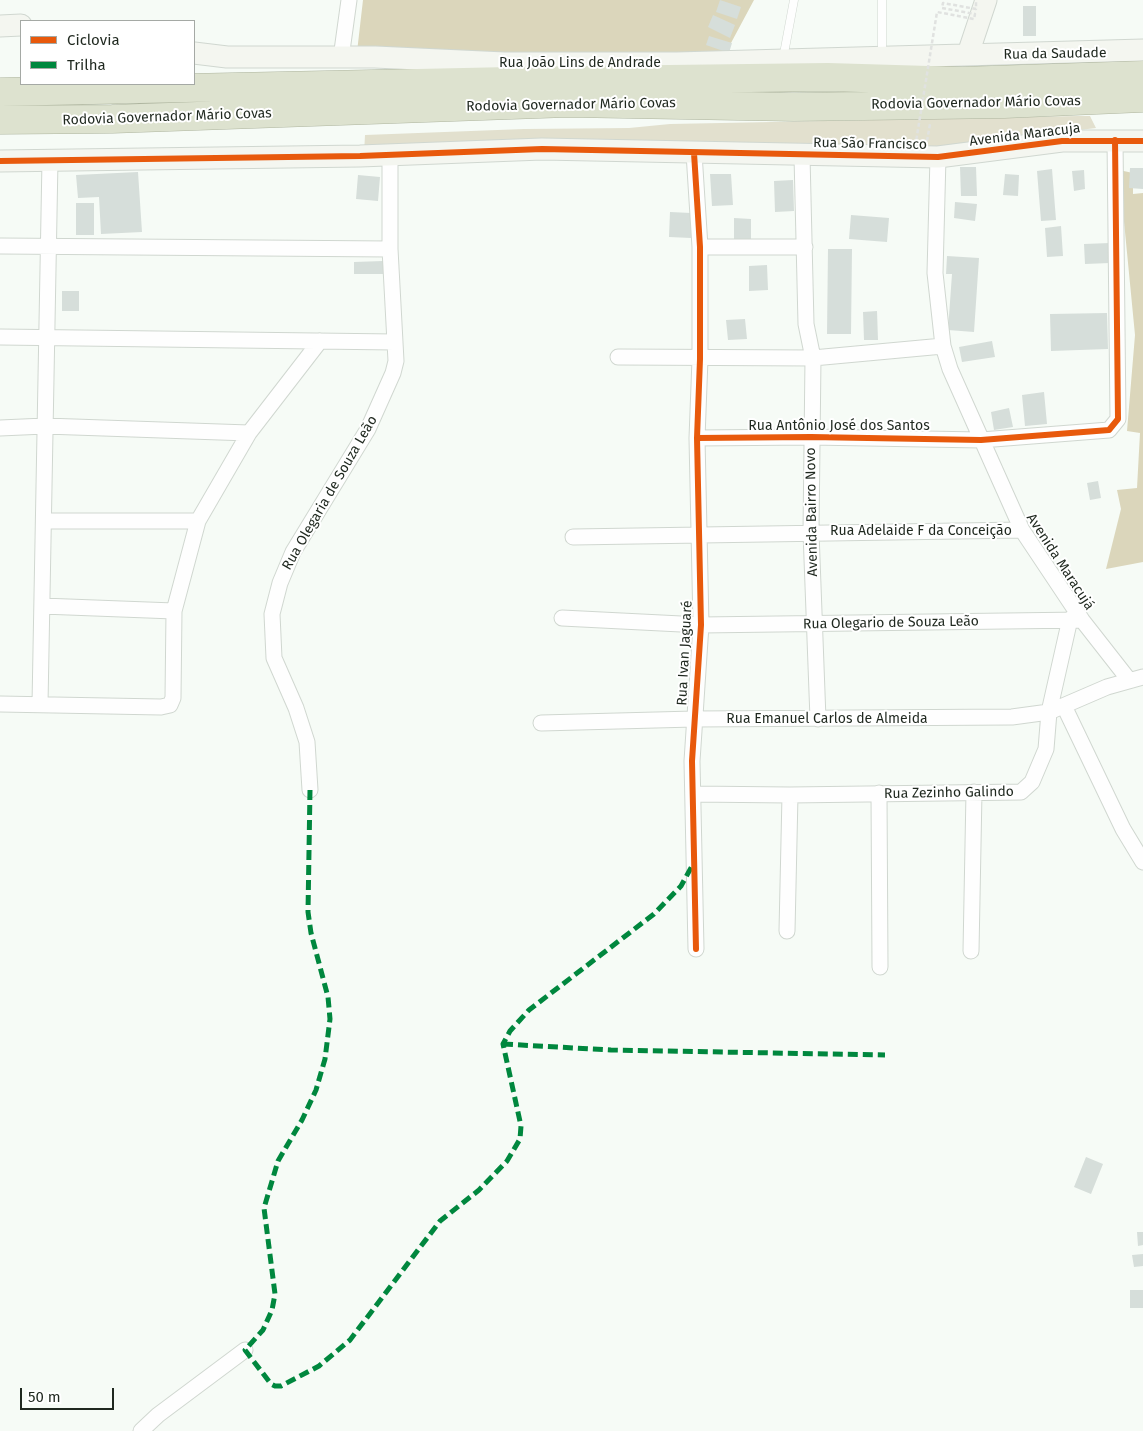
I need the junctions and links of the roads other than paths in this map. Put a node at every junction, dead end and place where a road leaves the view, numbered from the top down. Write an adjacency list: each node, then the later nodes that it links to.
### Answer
1 (349, 0): 11 (street)
2 (794, 0): 12 (lane)
3 (882, 0): 10 (lane)
4 (986, 0): 9 (street)
5 (20, 25): 6 (street)
6 (0, 26)
7 (1143, 50): 9 (street, Rua da Saudade)
8 (195, 53): 11 (street, Rua João Lins de Andrade)
9 (968, 54): 10 (street, Rua João Lins de Andrade)
10 (882, 57): 12 (street, Rua João Lins de Andrade)
11 (341, 58): 12 (street, Rua João Lins de Andrade)
12 (783, 60)
13 (1143, 75): 14 (highway, Rodovia Governador Mário Covas)
14 (60, 87): 15 (highway, Rodovia Governador Mário Covas)
15 (0, 92)
16 (1143, 98): 17 (highway, Rodovia Governador Mário Covas)
17 (0, 120)
18 (1115, 140): 19 (street, Avenida Maracuja); 21 (street, Avenida Maracuja); 44 (street, Rua Antônio José dos Santos)
19 (1143, 141)
20 (694, 153): 22 (street, Rua São Francisco); 23 (street, Rua São Francisco); 28 (street, Rua Ivan Jaguaré)
21 (932, 153): 23 (street, Rua São Francisco); 35 (street, Avenida Maracujá)
22 (390, 155): 25 (street, Rua São Francisco); 30 (street, Rua Olegaria de Souza Leão)
23 (802, 156): 29 (street, Avenida Bairro Novo)
24 (0, 160): 25 (street, Rua São Francisco)
25 (50, 160): 27 (street)
26 (0, 246): 27 (street)
27 (48, 246): 30 (street); 32 (street)
28 (700, 247): 29 (street); 38 (street, Rua Ivan Jaguaré)
29 (805, 247): 37 (street, Avenida Bairro Novo)
30 (390, 249): 34 (street, Rua Olegaria de Souza Leão)
31 (0, 337): 32 (street)
32 (47, 338): 33 (street); 39 (street)
33 (320, 341): 34 (street); 41 (street)
34 (395, 342): 65 (street, Rua Olegaria de Souza Leão)
35 (943, 346): 37 (street); 44 (street, Avenida Maracujá)
36 (618, 357): 38 (street)
37 (813, 358): 38 (street); 42 (street, Avenida Bairro Novo)
38 (700, 359): 43 (street, Rua Ivan Jaguaré)
39 (45, 426): 40 (street); 41 (street); 45 (street)
40 (0, 428)
41 (249, 433): 46 (street)
42 (811, 437): 43 (street, Rua Antônio José dos Santos); 44 (street, Rua Antônio José dos Santos); 48 (street, Avenida Bairro Novo)
43 (696, 438): 49 (street, Rua Ivan Jaguaré)
44 (981, 440): 47 (street, Avenida Maracujá)
45 (44, 521): 46 (street); 51 (street)
46 (198, 521): 52 (street)
47 (1022, 530): 48 (street, Rua Adelaide F da Conceição); 54 (street, Avenida Maracujá)
48 (811, 532): 49 (street, Rua Adelaide F da Conceição); 56 (street, Avenida Bairro Novo)
49 (700, 535): 50 (street, Rua Adelaide F da Conceição); 55 (street, Rua Ivan Jaguaré)
50 (573, 537)
51 (42, 606): 52 (street); 59 (street)
52 (174, 611): 59 (street)
53 (562, 618): 55 (street, Rua Olegario de Souza Leão)
54 (1076, 620): 56 (street, Rua Olegario de Souza Leão); 57 (street, Avenida Maracujá); 61 (street, Rua Zezinho Galindo)
55 (701, 625): 56 (street, Rua Olegario de Souza Leão); 62 (street, Rua Ivan Jaguaré)
56 (816, 625): 63 (street, Avenida Bairro Novo)
57 (1136, 679): 60 (street, Rua Emanuel Carlos de Almeida)
58 (0, 704): 59 (street)
59 (40, 704)
60 (1064, 706): 61 (street, Rua Emanuel Carlos de Almeida); 70 (street)
61 (1049, 712): 63 (street, Rua Emanuel Carlos de Almeida); 66 (street, Rua Zezinho Galindo)
62 (694, 719): 63 (street, Rua Emanuel Carlos de Almeida); 64 (street, Rua Emanuel Carlos de Almeida); 68 (street, Rua Ivan Jaguaré)
63 (818, 719)
64 (542, 724)
65 (310, 790)
66 (974, 792): 67 (street, Rua Zezinho Galindo); 73 (street)
67 (879, 793): 69 (street, Rua Zezinho Galindo); 74 (street)
68 (693, 794): 69 (street, Rua Zezinho Galindo); 72 (street, Rua Ivan Jaguaré)
69 (790, 795): 71 (street)
70 (1143, 862)
71 (787, 931)
72 (696, 949)
73 (971, 951)
74 (880, 967)
75 (245, 1350): 76 (street)
76 (141, 1431)

